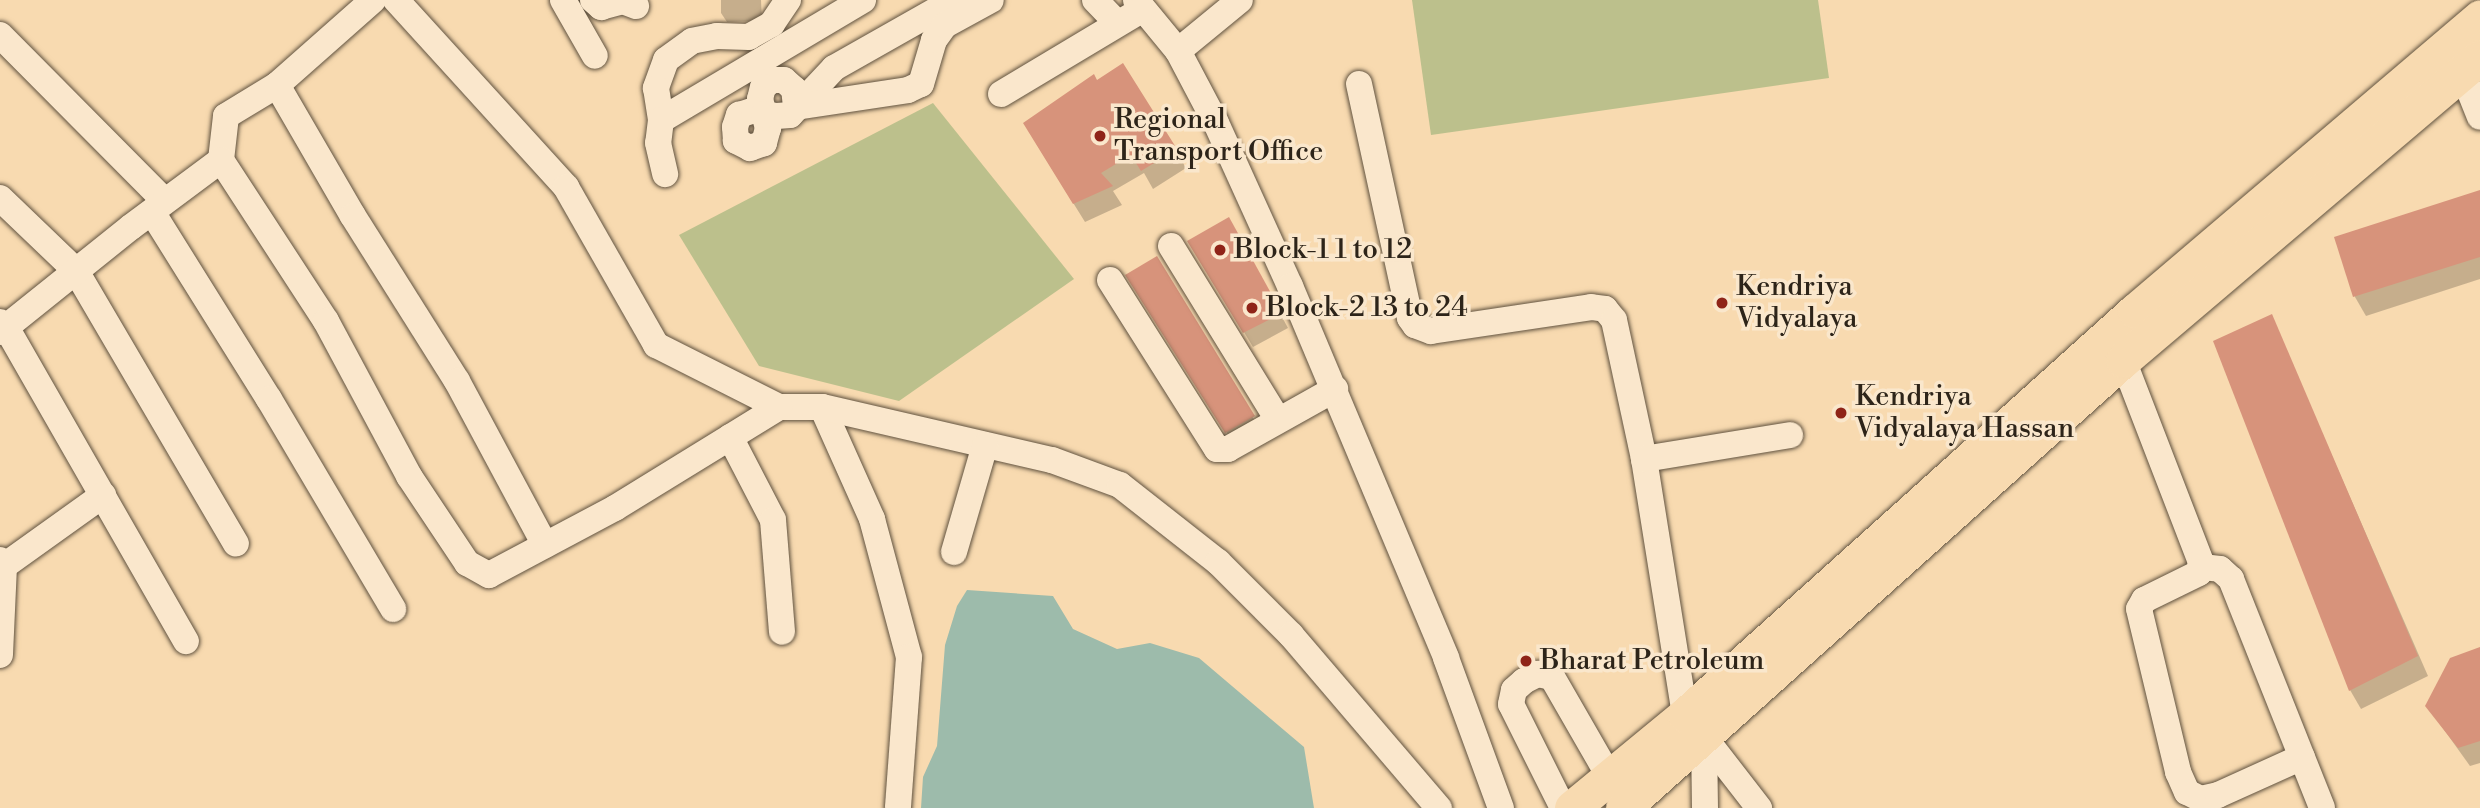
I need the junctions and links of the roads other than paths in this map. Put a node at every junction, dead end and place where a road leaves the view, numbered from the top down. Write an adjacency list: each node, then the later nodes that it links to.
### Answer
1 (373, 0): 20 (street)
2 (396, 0): 36 (street)
3 (563, 0): 17 (street)
4 (593, 0): 12 (street)
5 (788, 0): 25 (street)
6 (863, 0): 25 (street)
7 (954, 0): 22 (street)
8 (991, 0): 22 (street)
9 (1095, 0): 14 (street)
10 (1240, 0): 16 (street)
11 (1140, 5): 14 (street); 16 (street)
12 (636, 6)
13 (2480, 17): 34 (main road)
14 (1116, 23): 21 (street)
15 (0, 35): 29 (street)
16 (1178, 51): 35 (street)
17 (595, 56)
18 (2471, 64): 24 (street); 34 (main road)
19 (1359, 84): 42 (street)
20 (277, 85): 26 (street); 45 (street)
21 (1001, 94)
22 (796, 107): 23 (street)
23 (764, 114)
24 (2480, 117)
25 (660, 120): 27 (street)
26 (221, 160): 29 (street); 45 (street)
27 (665, 174)
28 (0, 198): 31 (street)
29 (158, 207): 31 (street); 49 (street)
30 (1171, 247): 38 (street)
31 (76, 271): 33 (street); 44 (street)
32 (1110, 280): 38 (street)
33 (2, 327): 43 (street)
34 (2114, 349): 48 (street); 53 (main road)
35 (1335, 389): 38 (street); 58 (street)
36 (779, 407): 37 (street); 40 (street)
37 (821, 407): 41 (street); 56 (street)
38 (1278, 420)
39 (1790, 435): 42 (street)
40 (730, 437): 45 (street); 50 (street)
41 (985, 445): 46 (street); 57 (street)
42 (1644, 459): 53 (street)
43 (103, 495): 47 (street); 51 (street)
44 (236, 544)
45 (545, 545)
46 (954, 552)
47 (2, 563): 52 (street)
48 (2202, 567): 54 (street); 54 (street)
49 (393, 609)
50 (782, 632)
51 (186, 641)
52 (0, 655)
53 (1694, 726): 55 (main road); 61 (main road); 62 (street); 63 (street)
54 (2302, 757): 64 (street)
55 (1609, 776): 59 (street); 60 (main road)
56 (898, 808)
57 (1439, 808)
58 (1501, 808)
59 (1563, 808)
60 (1572, 808)
61 (1623, 808)
62 (1705, 808)
63 (1759, 808)
64 (2322, 808)

